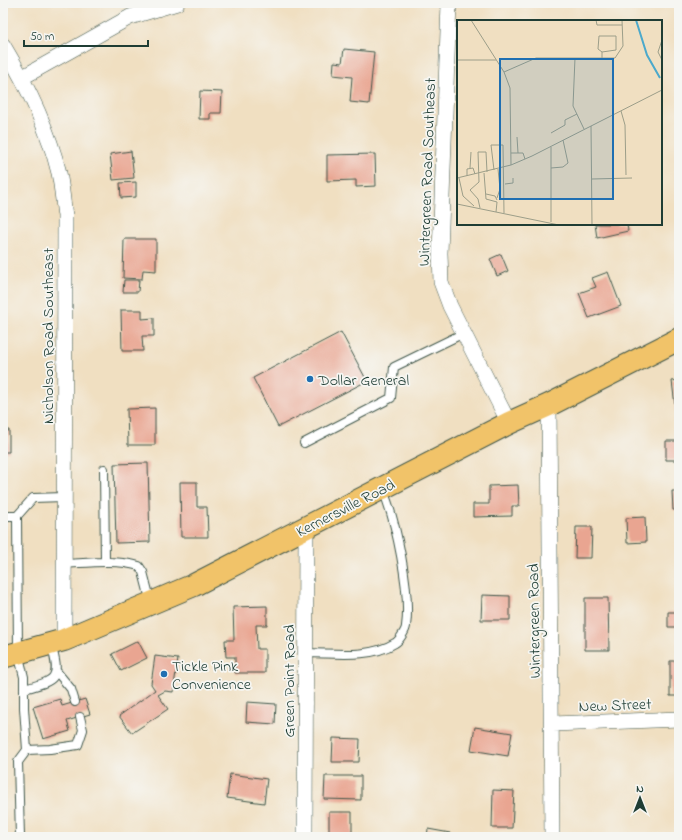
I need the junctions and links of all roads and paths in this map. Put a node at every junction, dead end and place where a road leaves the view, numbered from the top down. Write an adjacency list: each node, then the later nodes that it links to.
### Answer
1 (176, 3): 4 (street)
2 (450, 3): 5 (street, Wintergreen Road Southeast)
3 (3, 45): 4 (street, Nicholson Road Southeast)
4 (22, 77): 12 (street, Nicholson Road Southeast)
5 (464, 332): 8 (street, Wintergreen Road Southeast); 9 (lane)
6 (679, 339): 7 (main road, Kernersville Road)
7 (549, 405): 8 (main road, Kernersville Road); 27 (street, Wintergreen Road)
8 (509, 423): 11 (main road, Kernersville Road)
9 (304, 443)
10 (104, 469): 16 (lane)
11 (382, 488): 15 (main road, Kernersville Road); 20 (lane)
12 (64, 497): 14 (lane); 17 (street, Nicholson Road Southeast)
13 (3, 516): 14 (lane)
14 (17, 516): 21 (lane)
15 (306, 526): 18 (main road, Kernersville Road); 20 (street, Green Point Road)
16 (105, 562): 17 (lane); 18 (lane)
17 (64, 564): 19 (street, Nicholson Road Southeast)
18 (151, 603): 19 (main road, Kernersville Road)
19 (57, 642): 21 (main road, Kernersville Road); 22 (lane)
20 (306, 653): 30 (street, Green Point Road)
21 (11, 655): 23 (lane)
22 (57, 672): 23 (lane); 24 (lane)
23 (24, 689): 28 (lane)
24 (75, 702)
25 (80, 717): 28 (lane)
26 (679, 719): 27 (street, New Street)
27 (553, 724): 31 (street, Wintergreen Road)
28 (27, 750): 29 (lane)
29 (20, 837)
30 (305, 837)
31 (552, 837)

